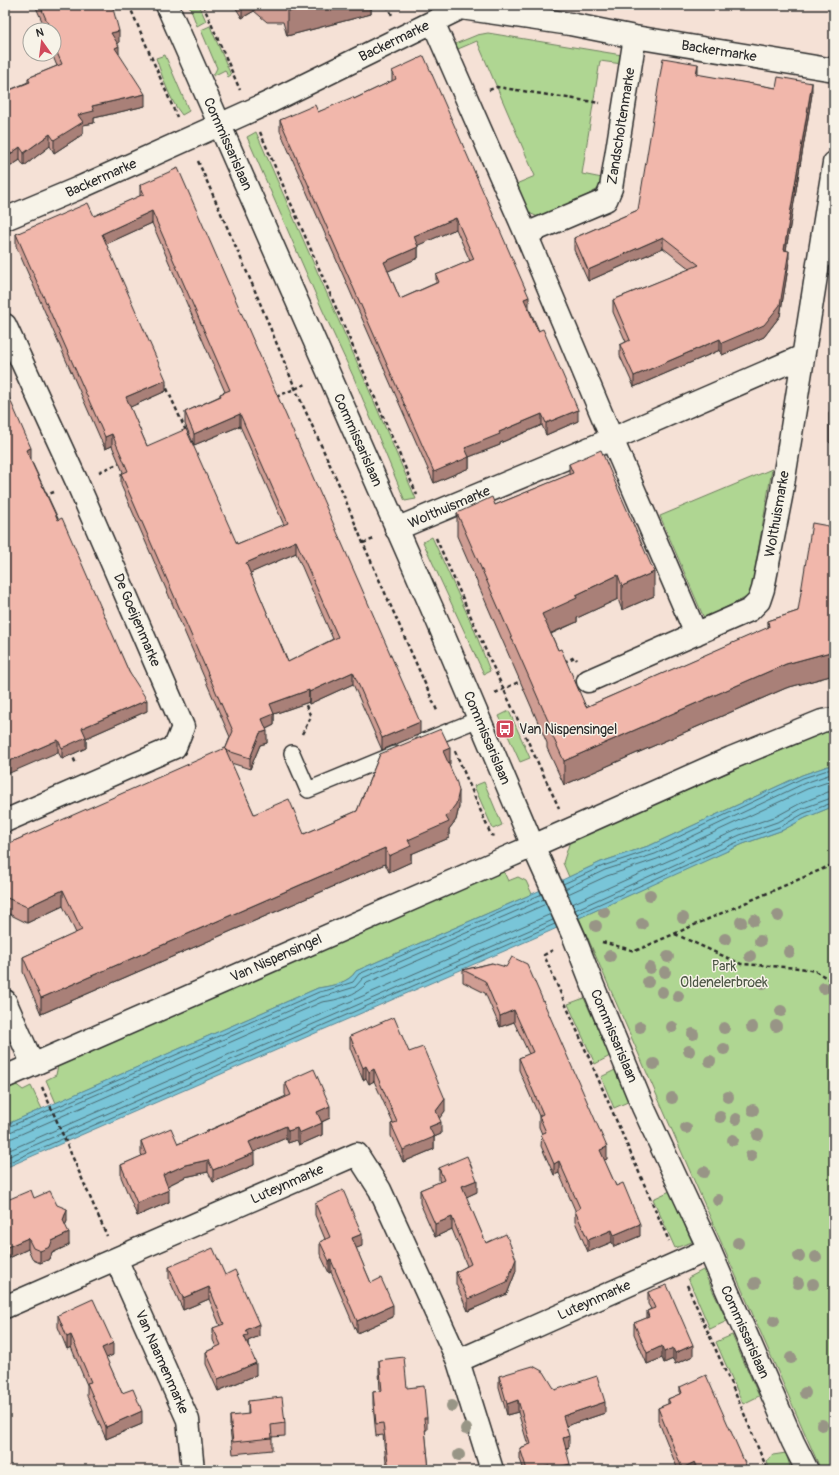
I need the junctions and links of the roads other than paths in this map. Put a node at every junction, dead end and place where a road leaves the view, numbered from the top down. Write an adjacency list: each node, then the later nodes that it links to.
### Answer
1 (167, 5): 5 (street, Commissarislaan)
2 (433, 22): 3 (street, Backermarke); 5 (street, Backermarke); 8 (street)
3 (635, 37): 4 (street, Backermarke); 8 (street, Zandscholtenmarke)
4 (834, 70)
5 (219, 124): 7 (street, Backermarke); 12 (street, Commissarislaan)
6 (834, 163): 10 (street, Wolthuismarke)
7 (5, 219)
8 (526, 234): 11 (street)
9 (5, 325): 18 (street, De Goeijenmarke)
10 (802, 356): 11 (street, Wolthuismarke); 13 (street, Wolthuismarke)
11 (612, 439): 12 (street, Wolthuismarke); 13 (street)
12 (396, 529): 15 (street, Commissarislaan)
13 (696, 634): 14 (street, Wolthuismarke)
14 (588, 681)
15 (475, 710): 17 (lane); 19 (street, Commissarislaan)
16 (834, 719): 19 (street, Van Nispensingel)
17 (292, 753)
18 (5, 821)
19 (533, 846): 21 (street, Van Nispensingel); 23 (street, Commissarislaan)
20 (5, 1001): 21 (street)
21 (33, 1065): 22 (street, Van Nispensingel)
22 (5, 1077)
23 (709, 1249): 26 (street, Luteynmarke); 29 (street, Commissarislaan)
24 (116, 1259): 25 (street, Luteynmarke); 26 (street, Luteynmarke); 27 (street, Van Naamenmarke)
25 (5, 1307)
26 (458, 1361): 28 (street, Luteynmarke)
27 (193, 1470)
28 (492, 1470)
29 (807, 1470)

